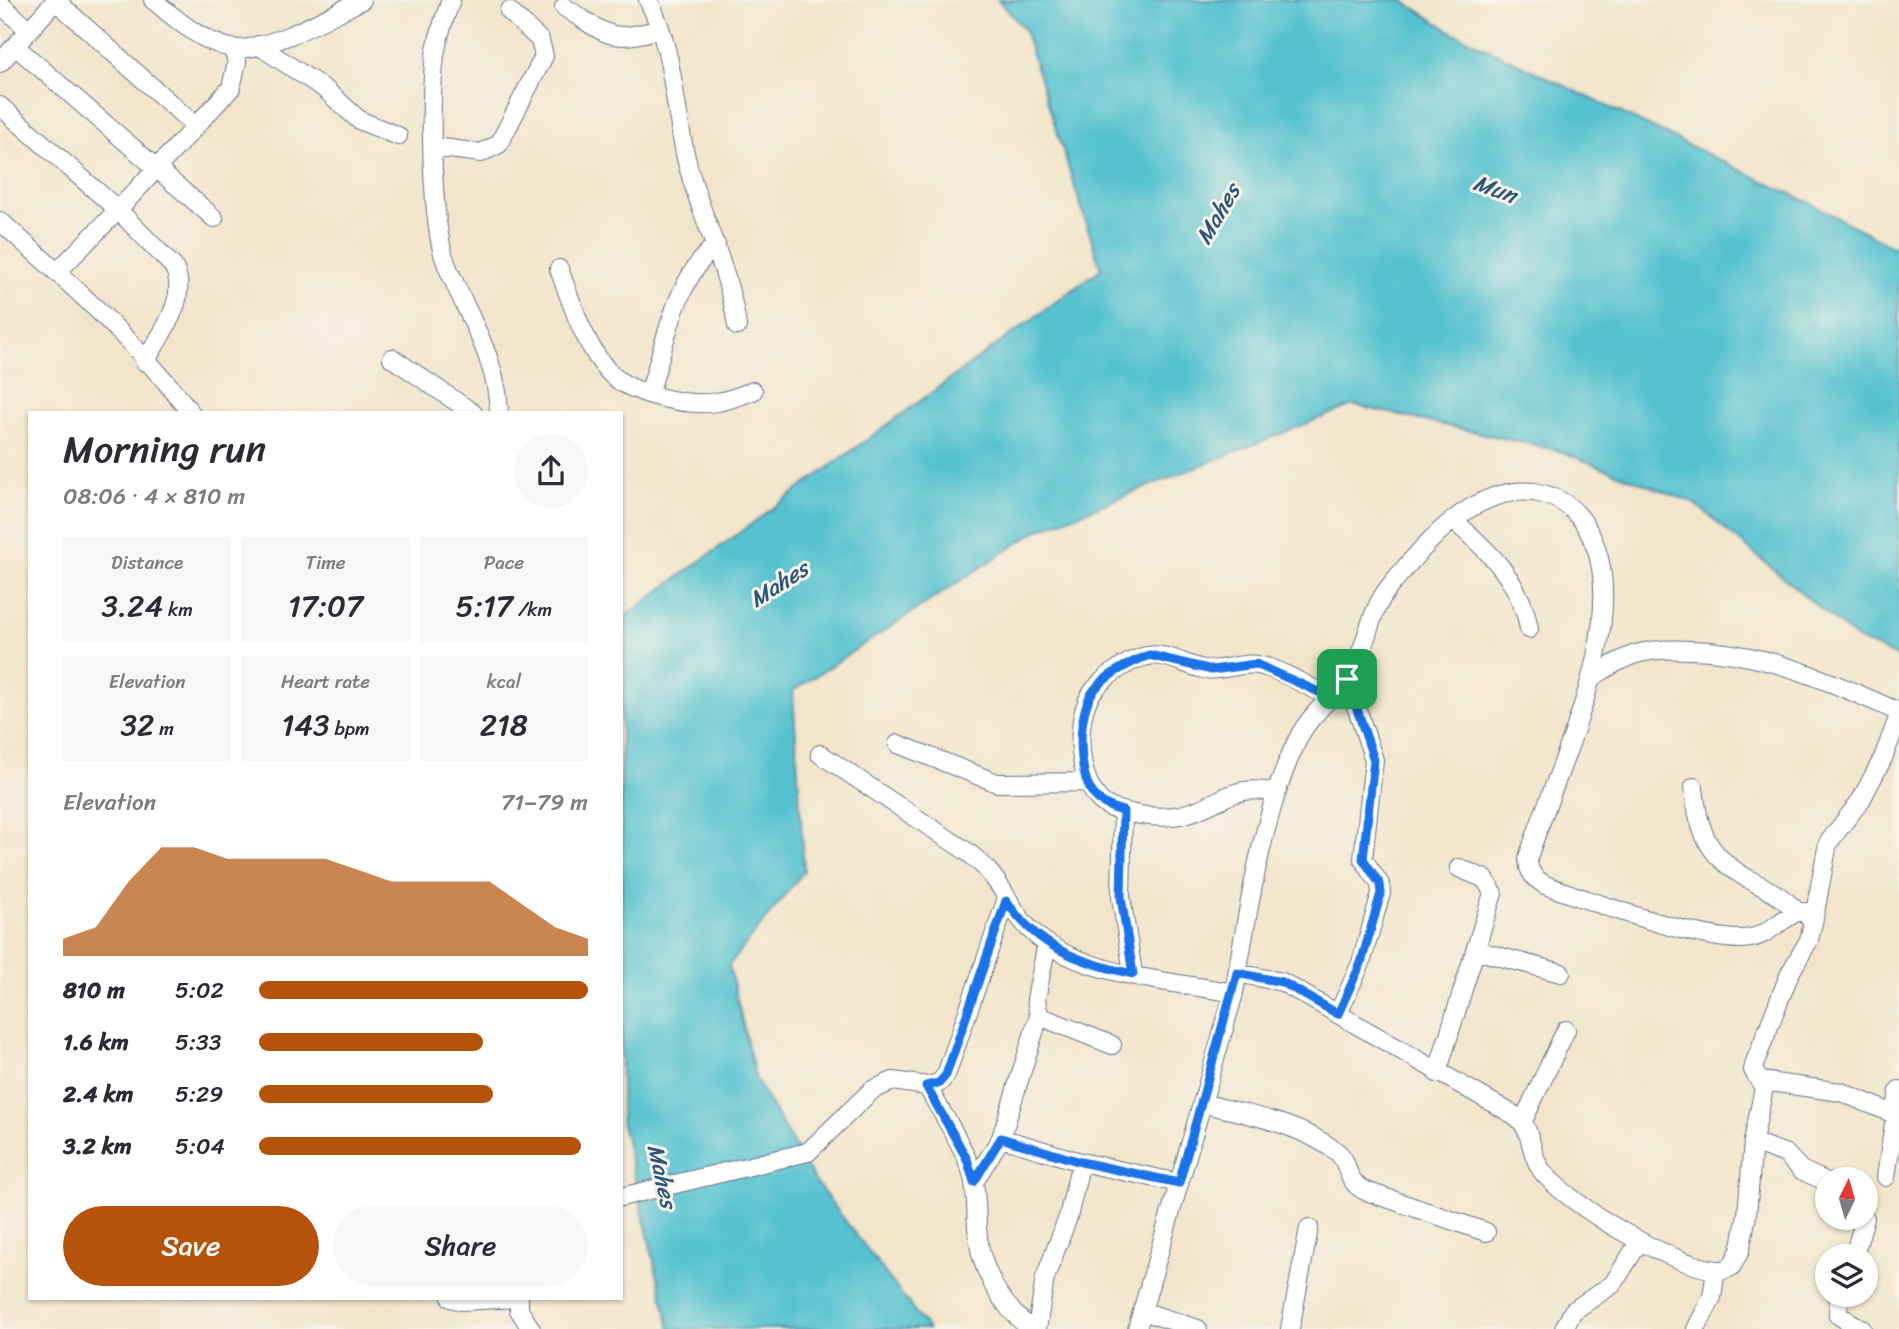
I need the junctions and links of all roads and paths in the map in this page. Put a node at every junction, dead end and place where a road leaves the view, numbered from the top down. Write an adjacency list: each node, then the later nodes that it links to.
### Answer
1 (56, 0): 10 (street); 16 (street)
2 (153, 0): 13 (street)
3 (362, 0): 11 (street)
4 (451, 0): 18 (street)
5 (648, 0): 9 (street)
6 (0, 5): 10 (street)
7 (564, 7): 9 (street)
8 (509, 11): 18 (street)
9 (658, 29): 23 (street)
10 (29, 30): 12 (street)
11 (258, 45): 13 (street); 17 (street)
12 (15, 46): 14 (street); 19 (street)
13 (233, 49): 16 (street)
14 (0, 63)
15 (0, 106): 20 (street)
16 (194, 125): 19 (street)
17 (398, 135)
18 (434, 147): 33 (street)
19 (156, 168): 20 (street); 21 (street)
20 (118, 211): 25 (street); 28 (street)
21 (214, 218)
22 (0, 221): 25 (street)
23 (716, 246): 26 (street); 30 (street)
24 (559, 269): 30 (street)
25 (57, 272): 28 (street)
26 (737, 326)
27 (393, 358): 32 (street)
28 (145, 362): 31 (street)
29 (753, 391): 30 (street)
30 (649, 394)
31 (189, 411)
32 (470, 411)
33 (499, 411)
34 (1453, 520): 35 (street); 36 (street); 37 (street)
35 (1529, 629)
36 (1591, 678): 39 (street); 48 (street)
37 (1347, 679): 38 (street); 56 (street)
38 (1330, 697): 42 (street); 44 (street)
39 (1899, 714): 49 (street)
40 (898, 744): 42 (street)
41 (820, 754): 47 (street)
42 (1086, 782): 45 (street)
43 (1694, 787): 48 (street)
44 (1276, 793): 45 (street); 52 (street)
45 (1123, 811): 54 (street)
46 (1459, 868): 51 (street)
47 (1006, 901): 50 (street); 62 (street)
48 (1797, 912): 49 (street)
49 (1813, 923): 61 (street)
50 (1047, 943): 54 (street); 57 (street)
51 (1475, 950): 53 (street); 60 (street)
52 (1237, 973): 55 (street); 56 (street)
53 (1561, 973)
54 (1133, 974): 55 (street)
55 (1234, 993): 64 (street)
56 (1338, 1014): 60 (street)
57 (1039, 1016): 59 (street); 67 (street)
58 (1566, 1030): 66 (street)
59 (1112, 1045)
60 (1437, 1073): 66 (street)
61 (1761, 1081): 65 (street); 68 (street)
62 (926, 1086): 72 (street); 74 (street)
63 (1899, 1090): 65 (street)
64 (1202, 1103): 73 (street); 76 (street)
65 (1894, 1114): 71 (street)
66 (1523, 1121): 77 (street)
67 (1001, 1138): 69 (street); 72 (street)
68 (1753, 1142): 70 (street); 78 (street)
69 (1081, 1162): 73 (street); 86 (street)
70 (1815, 1176)
71 (1886, 1177)
72 (974, 1182): 85 (street)
73 (1179, 1183): 83 (street)
74 (623, 1197)
75 (1310, 1228): 89 (street)
76 (1486, 1232)
77 (1639, 1242): 78 (street); 90 (street)
78 (1716, 1270): 91 (street)
79 (458, 1300): 80 (street)
80 (480, 1300)
81 (519, 1300): 84 (street)
82 (1838, 1307): 92 (street)
83 (1142, 1311): 87 (street); 88 (street)
84 (531, 1329)
85 (1031, 1329)
86 (1037, 1329)
87 (1137, 1329)
88 (1198, 1329)
89 (1290, 1329)
90 (1564, 1329)
91 (1696, 1329)
92 (1862, 1329)

